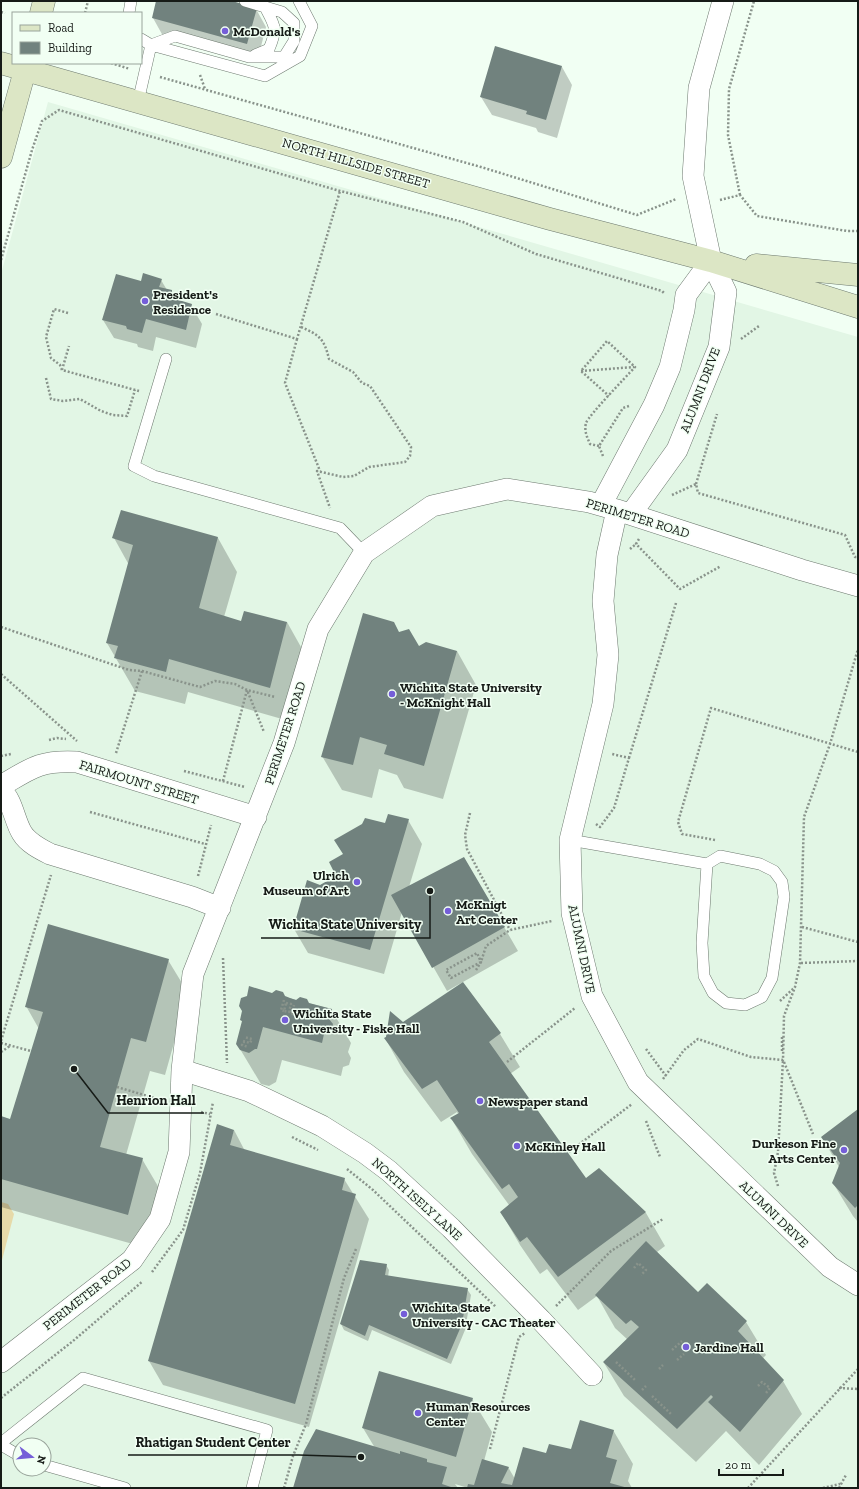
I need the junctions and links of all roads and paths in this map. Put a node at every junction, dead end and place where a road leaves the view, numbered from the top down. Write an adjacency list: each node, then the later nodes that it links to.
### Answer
1 (44, 1): 10 (main road)
2 (88, 1): 11 (path)
3 (131, 1): 12 (lane)
4 (245, 1): 8 (lane)
5 (299, 1): 15 (lane)
6 (723, 1): 27 (street)
7 (754, 1): 26 (path)
8 (265, 7): 16 (lane); 16 (lane)
9 (1, 12): 13 (path)
10 (41, 12)
11 (85, 12)
12 (129, 12)
13 (5, 14)
14 (142, 40): 15 (lane)
15 (151, 45): 16 (lane); 20 (lane)
16 (249, 57)
17 (1, 63): 19 (main road, NORTH HILLSIDE STREET)
18 (114, 64): 20 (path)
19 (26, 66): 21 (main road, NORTH HILLSIDE STREET); 24 (main road)
20 (144, 74): 21 (lane); 27 (path)
21 (138, 102): 30 (main road, NORTH HILLSIDE STREET)
22 (61, 107): 23 (path)
23 (59, 110): 25 (path); 29 (path)
24 (1, 157)
25 (340, 190): 32 (path); 36 (path)
26 (740, 195): 27 (path); 28 (path)
27 (699, 202): 30 (street)
28 (858, 231)
29 (1, 260)
30 (711, 261): 31 (main road, NORTH HILLSIDE STREET); 33 (main road, NORTH HILLSIDE STREET); 53 (street, ALUMNI DRIVE); 53 (street, ALUMNI DRIVE)
31 (858, 275)
32 (667, 296)
33 (858, 306)
34 (68, 313): 41 (path)
35 (216, 314): 37 (path)
36 (301, 326): 37 (path); 50 (path)
37 (297, 339): 50 (path)
38 (68, 346): 41 (path)
39 (166, 359): 56 (lane)
40 (634, 367): 42 (path); 42 (path); 46 (path)
41 (62, 370): 44 (path)
42 (581, 371): 46 (path)
43 (46, 378): 44 (path)
44 (135, 390): 45 (path)
45 (145, 393)
46 (609, 396): 48 (path)
47 (636, 404): 48 (path)
48 (599, 446): 49 (path)
49 (604, 460)
50 (321, 472): 52 (path)
51 (668, 497): 57 (path)
52 (331, 510)
53 (616, 510): 55 (street, PERIMETER ROAD); 56 (street, PERIMETER ROAD); 77 (street, ALUMNI DRIVE)
54 (639, 538): 55 (path)
55 (746, 552): 58 (street, PERIMETER ROAD)
56 (364, 553): 76 (street, PERIMETER ROAD)
57 (858, 557)
58 (858, 586)
59 (676, 603): 69 (path)
60 (1, 628): 61 (path)
61 (142, 671): 63 (path); 67 (path)
62 (1, 674): 66 (path)
63 (247, 690): 64 (path); 65 (path); 70 (path)
64 (282, 699)
65 (266, 736)
66 (78, 741)
67 (108, 751)
68 (858, 752): 78 (path)
69 (629, 758)
70 (223, 781)
71 (1, 786): 73 (street, FAIRMOUNT STREET)
72 (1, 790): 85 (street)
73 (216, 806): 76 (street, FAIRMOUNT STREET); 79 (path)
74 (90, 812): 79 (path)
75 (470, 813): 88 (path)
76 (256, 817): 85 (street, PERIMETER ROAD)
77 (570, 840): 80 (lane); 95 (street, ALUMNI DRIVE)
78 (719, 841)
79 (205, 844): 82 (path)
80 (707, 864): 80 (lane)
81 (51, 874): 99 (path)
82 (197, 877)
83 (796, 890): 84 (path)
84 (803, 902)
85 (220, 908): 107 (street, PERIMETER ROAD)
86 (554, 914): 88 (path)
87 (802, 927): 89 (path)
88 (510, 930): 92 (path)
89 (858, 942)
90 (223, 957): 108 (path)
91 (858, 961): 93 (path)
92 (481, 962): 92 (path); 94 (path)
93 (800, 964)
94 (476, 970)
95 (592, 996): 106 (path); 110 (street, ALUMNI DRIVE)
96 (289, 1012): 96 (path)
97 (784, 1016): 105 (path)
98 (244, 1037): 100 (path)
99 (1, 1042): 102 (path)
100 (246, 1043)
101 (643, 1044): 110 (path)
102 (10, 1046): 103 (path); 104 (path)
103 (31, 1051)
104 (1, 1052)
105 (783, 1060): 112 (path); 117 (path)
106 (507, 1062)
107 (182, 1070): 108 (street, NORTH ISELY LANE); 131 (street, PERIMETER ROAD)
108 (220, 1082): 121 (path); 136 (street, NORTH ISELY LANE)
109 (117, 1087): 111 (path)
110 (648, 1092): 114 (path); 123 (street, ALUMNI DRIVE)
111 (163, 1101)
112 (813, 1134)
113 (289, 1136): 115 (path)
114 (569, 1152)
115 (323, 1153)
116 (342, 1166): 124 (path)
117 (774, 1173)
118 (356, 1249): 154 (path)
119 (640, 1264): 120 (path)
120 (634, 1268)
121 (150, 1275)
122 (144, 1280): 145 (path)
123 (858, 1285)
124 (501, 1312)
125 (518, 1328): 126 (path)
126 (524, 1333)
127 (681, 1341): 128 (path)
128 (673, 1349)
129 (684, 1354): 130 (path)
130 (677, 1360)
131 (1, 1362)
132 (616, 1362): 137 (path)
133 (663, 1364): 134 (path)
134 (659, 1369)
135 (858, 1369): 140 (path)
136 (592, 1375)
137 (635, 1380)
138 (646, 1386): 142 (path)
139 (758, 1386): 143 (path)
140 (838, 1388): 141 (path); 155 (path)
141 (858, 1389)
142 (642, 1390)
143 (766, 1392)
144 (652, 1396): 146 (path)
145 (1, 1398)
146 (671, 1414)
147 (1, 1444): 148 (lane); 153 (lane)
148 (12, 1451)
149 (52, 1467): 152 (lane)
150 (846, 1475): 151 (path)
151 (840, 1484): 156 (path); 157 (path)
152 (125, 1488)
153 (252, 1488)
154 (284, 1488)
155 (748, 1488)
156 (823, 1488)
157 (839, 1488)

